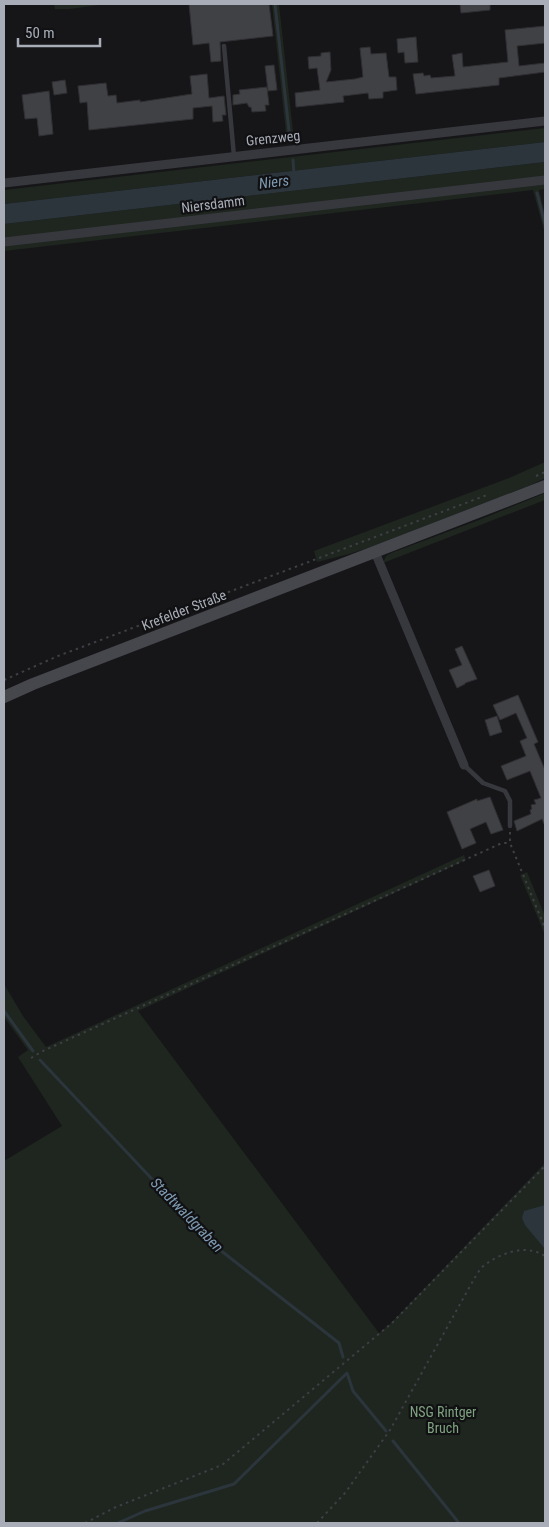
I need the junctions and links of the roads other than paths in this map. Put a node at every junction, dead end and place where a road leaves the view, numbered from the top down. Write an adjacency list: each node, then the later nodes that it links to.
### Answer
1 (224, 46): 3 (lane)
2 (545, 121): 3 (street, Grenzweg)
3 (234, 156): 5 (street, Grenzweg)
4 (545, 180): 6 (street, Niersdamm)
5 (4, 183)
6 (4, 242)
7 (545, 486): 8 (main road, Krefelder Straße)
8 (375, 552): 9 (main road, Krefelder Straße); 10 (street)
9 (4, 697)
10 (464, 765): 11 (lane)
11 (510, 826)

